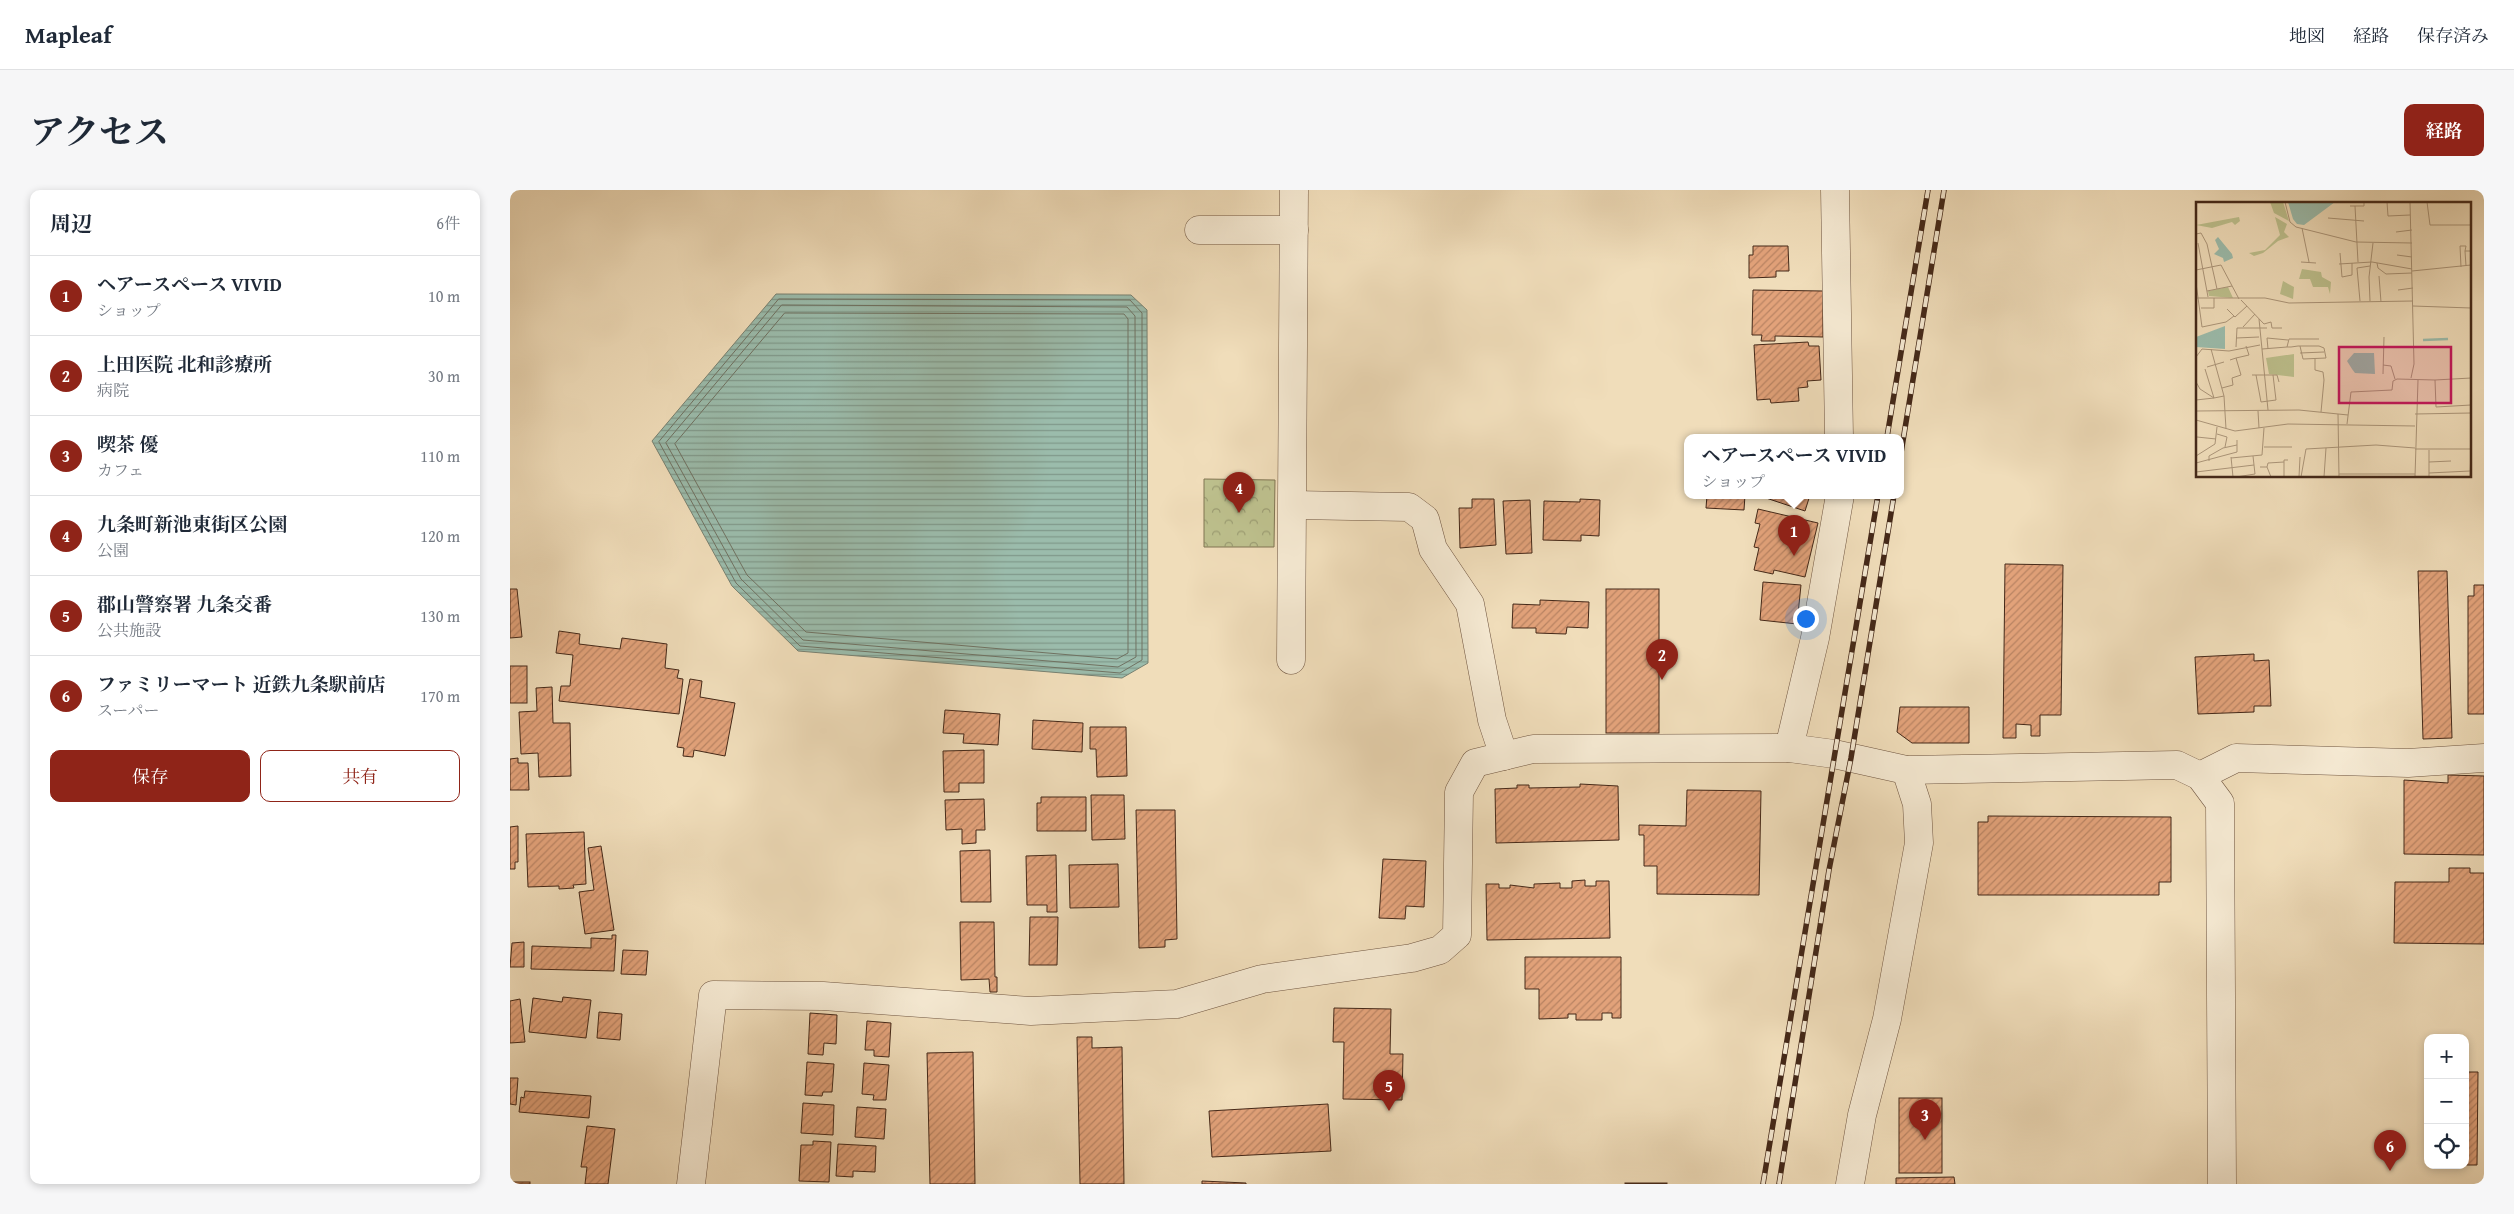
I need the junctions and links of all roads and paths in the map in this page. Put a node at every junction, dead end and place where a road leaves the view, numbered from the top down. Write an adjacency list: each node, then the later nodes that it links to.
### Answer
1 (1294, 190): 4 (street)
2 (1835, 190): 5 (street)
3 (1199, 230): 4 (street)
4 (1294, 230): 7 (street)
5 (1839, 434)
6 (1839, 499): 9 (street)
7 (1293, 505): 8 (street); 10 (street)
8 (1291, 660)
9 (1789, 748): 10 (street); 12 (street)
10 (1504, 756): 14 (street)
11 (2484, 758): 13 (street)
12 (1906, 770): 13 (street); 15 (street)
13 (2200, 776): 16 (street)
14 (691, 1184)
15 (1850, 1184)
16 (2222, 1184)

